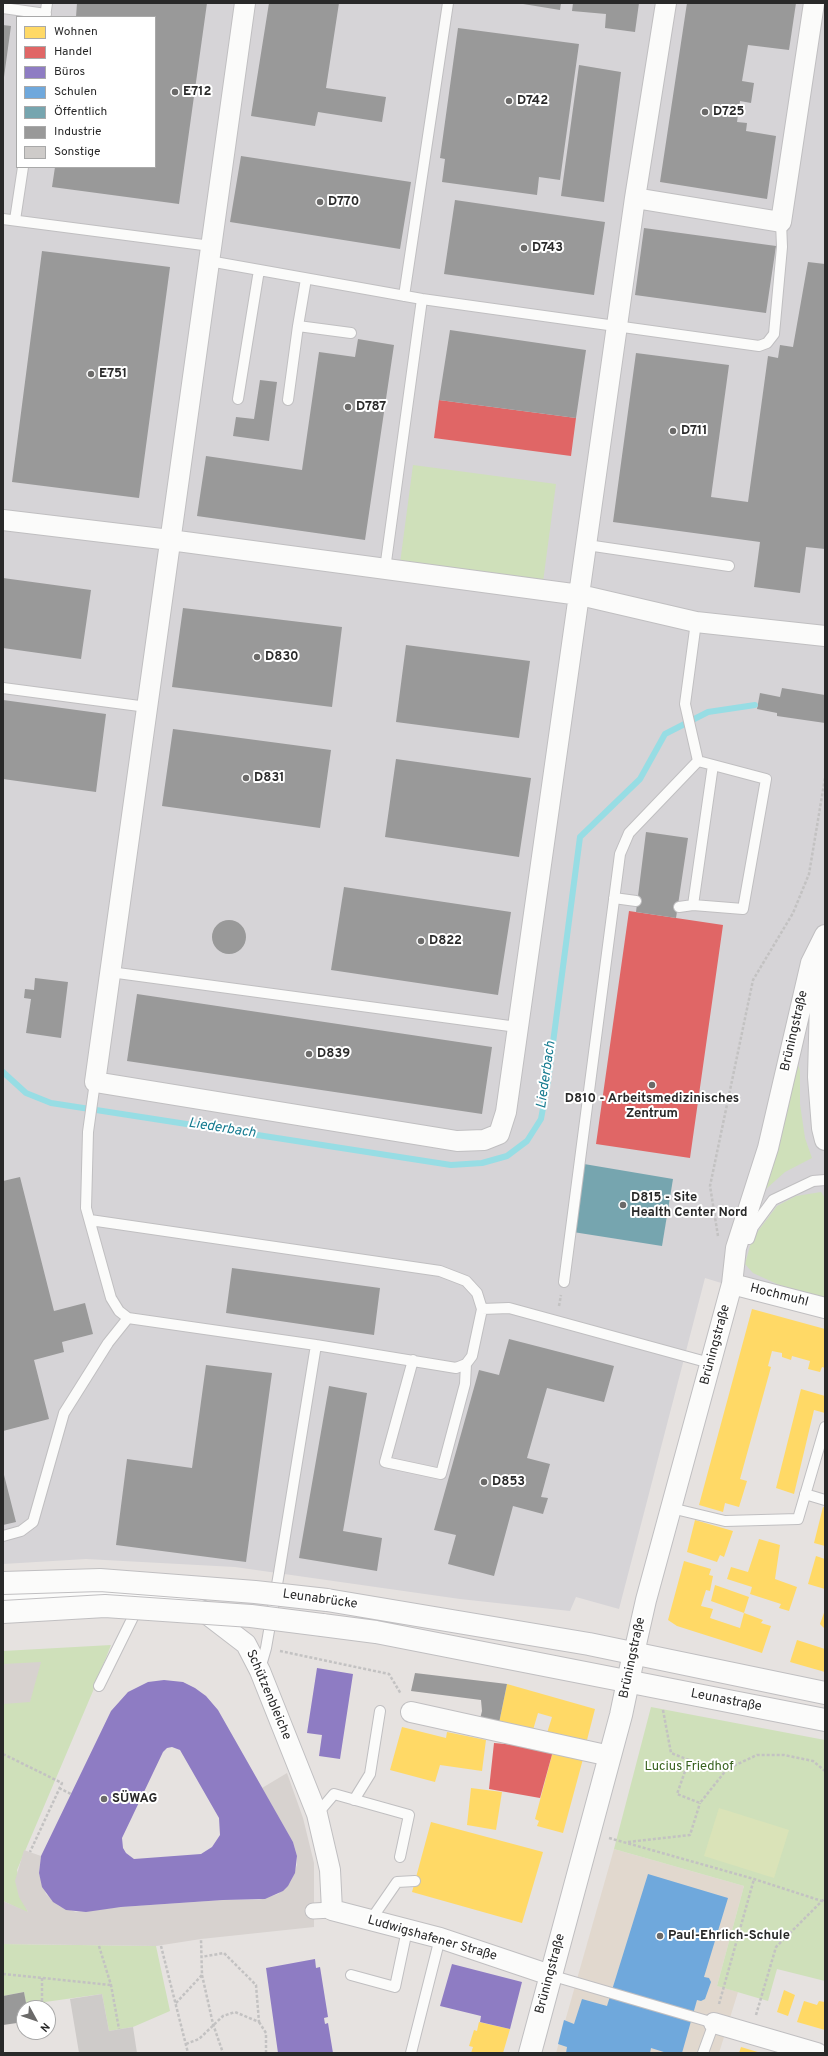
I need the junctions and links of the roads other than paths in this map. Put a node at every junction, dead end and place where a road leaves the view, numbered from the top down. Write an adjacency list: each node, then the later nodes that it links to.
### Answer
1 (47, 3): 7 (lane)
2 (244, 3): 13 (street)
3 (448, 3): 16 (lane)
4 (666, 3): 9 (street)
5 (814, 3): 12 (street)
6 (3, 8): 7 (lane)
7 (45, 16)
8 (23, 168): 11 (lane)
9 (635, 198): 12 (street); 18 (street)
10 (3, 219): 11 (lane)
11 (15, 220): 13 (lane)
12 (781, 222): 18 (lane)
13 (210, 254): 14 (lane); 24 (street)
14 (258, 270): 15 (lane); 21 (lane)
15 (306, 279): 16 (lane); 19 (lane)
16 (404, 296): 17 (lane)
17 (422, 299): 18 (lane); 27 (lane)
18 (618, 325): 25 (street)
19 (298, 326): 20 (lane); 22 (lane)
20 (351, 333)
21 (238, 399)
22 (288, 400)
23 (3, 520): 24 (street)
24 (170, 540): 27 (street); 32 (street)
25 (587, 545): 26 (lane); 28 (street)
26 (729, 566)
27 (385, 569): 28 (street)
28 (580, 595): 29 (street); 41 (street)
29 (696, 622): 30 (street); 33 (lane)
30 (825, 636)
31 (3, 688): 32 (lane)
32 (147, 707): 40 (street)
33 (698, 761): 34 (lane); 35 (lane)
34 (713, 765): 37 (lane); 37 (lane)
35 (614, 898): 36 (lane); 46 (lane)
36 (636, 901)
37 (693, 905): 38 (lane)
38 (679, 907)
39 (825, 935): 43 (street); 47 (street, Brüningstraße)
40 (110, 972): 41 (lane); 42 (street)
41 (517, 1027): 42 (street)
42 (95, 1082): 45 (lane)
43 (825, 1140)
44 (825, 1180): 47 (lane)
45 (90, 1220): 49 (lane); 50 (lane)
46 (564, 1282)
47 (732, 1284): 48 (street, Hochmuhl); 53 (street, Brüningstraße)
48 (825, 1308)
49 (482, 1309): 53 (lane); 54 (lane)
50 (128, 1318): 51 (lane); 59 (lane)
51 (316, 1344): 52 (lane); 65 (lane)
52 (413, 1360): 54 (lane); 54 (lane)
53 (710, 1363): 58 (street, Brüningstraße)
54 (466, 1364)
55 (825, 1427): 56 (lane)
56 (805, 1494): 57 (lane); 58 (lane)
57 (825, 1500)
58 (671, 1508): 64 (street, Brüningstraße)
59 (3, 1536)
60 (3, 1583): 64 (main road, Leunabrücke, bridge)
61 (146, 1593): 62 (street, Schützenbleiche); 65 (street, Schützenbleiche); 67 (lane)
62 (3, 1599)
63 (3, 1612): 66 (main road, Leunabrücke, bridge)
64 (634, 1653): 66 (main road, Brüningstraße); 68 (main road)
65 (260, 1671): 74 (street, Schützenbleiche)
66 (628, 1682): 71 (main road, Leunastraße); 72 (main road, Brüningstraße)
67 (99, 1686)
68 (825, 1693)
69 (380, 1711): 73 (lane)
70 (411, 1712): 72 (street)
71 (825, 1720)
72 (610, 1756): 82 (main road, Brüningstraße)
73 (354, 1800): 74 (lane); 75 (lane)
74 (317, 1814): 77 (street, Schützenbleiche)
75 (400, 1857)
76 (415, 1881): 78 (lane)
77 (322, 1911): 78 (street, Ludwigshafener Straße)
78 (370, 1921): 79 (street, Ludwigshafener Straße)
79 (408, 1930): 80 (street, Ludwigshafener Straße); 81 (lane)
80 (440, 1938): 82 (street, Ludwigshafener Straße); 84 (lane)
81 (351, 1975)
82 (550, 1975): 83 (lane); 85 (main road, Brüningstraße)
83 (714, 2023): 86 (lane); 87 (street)
84 (411, 2053)
85 (530, 2053)
86 (702, 2053)
87 (817, 2053)

